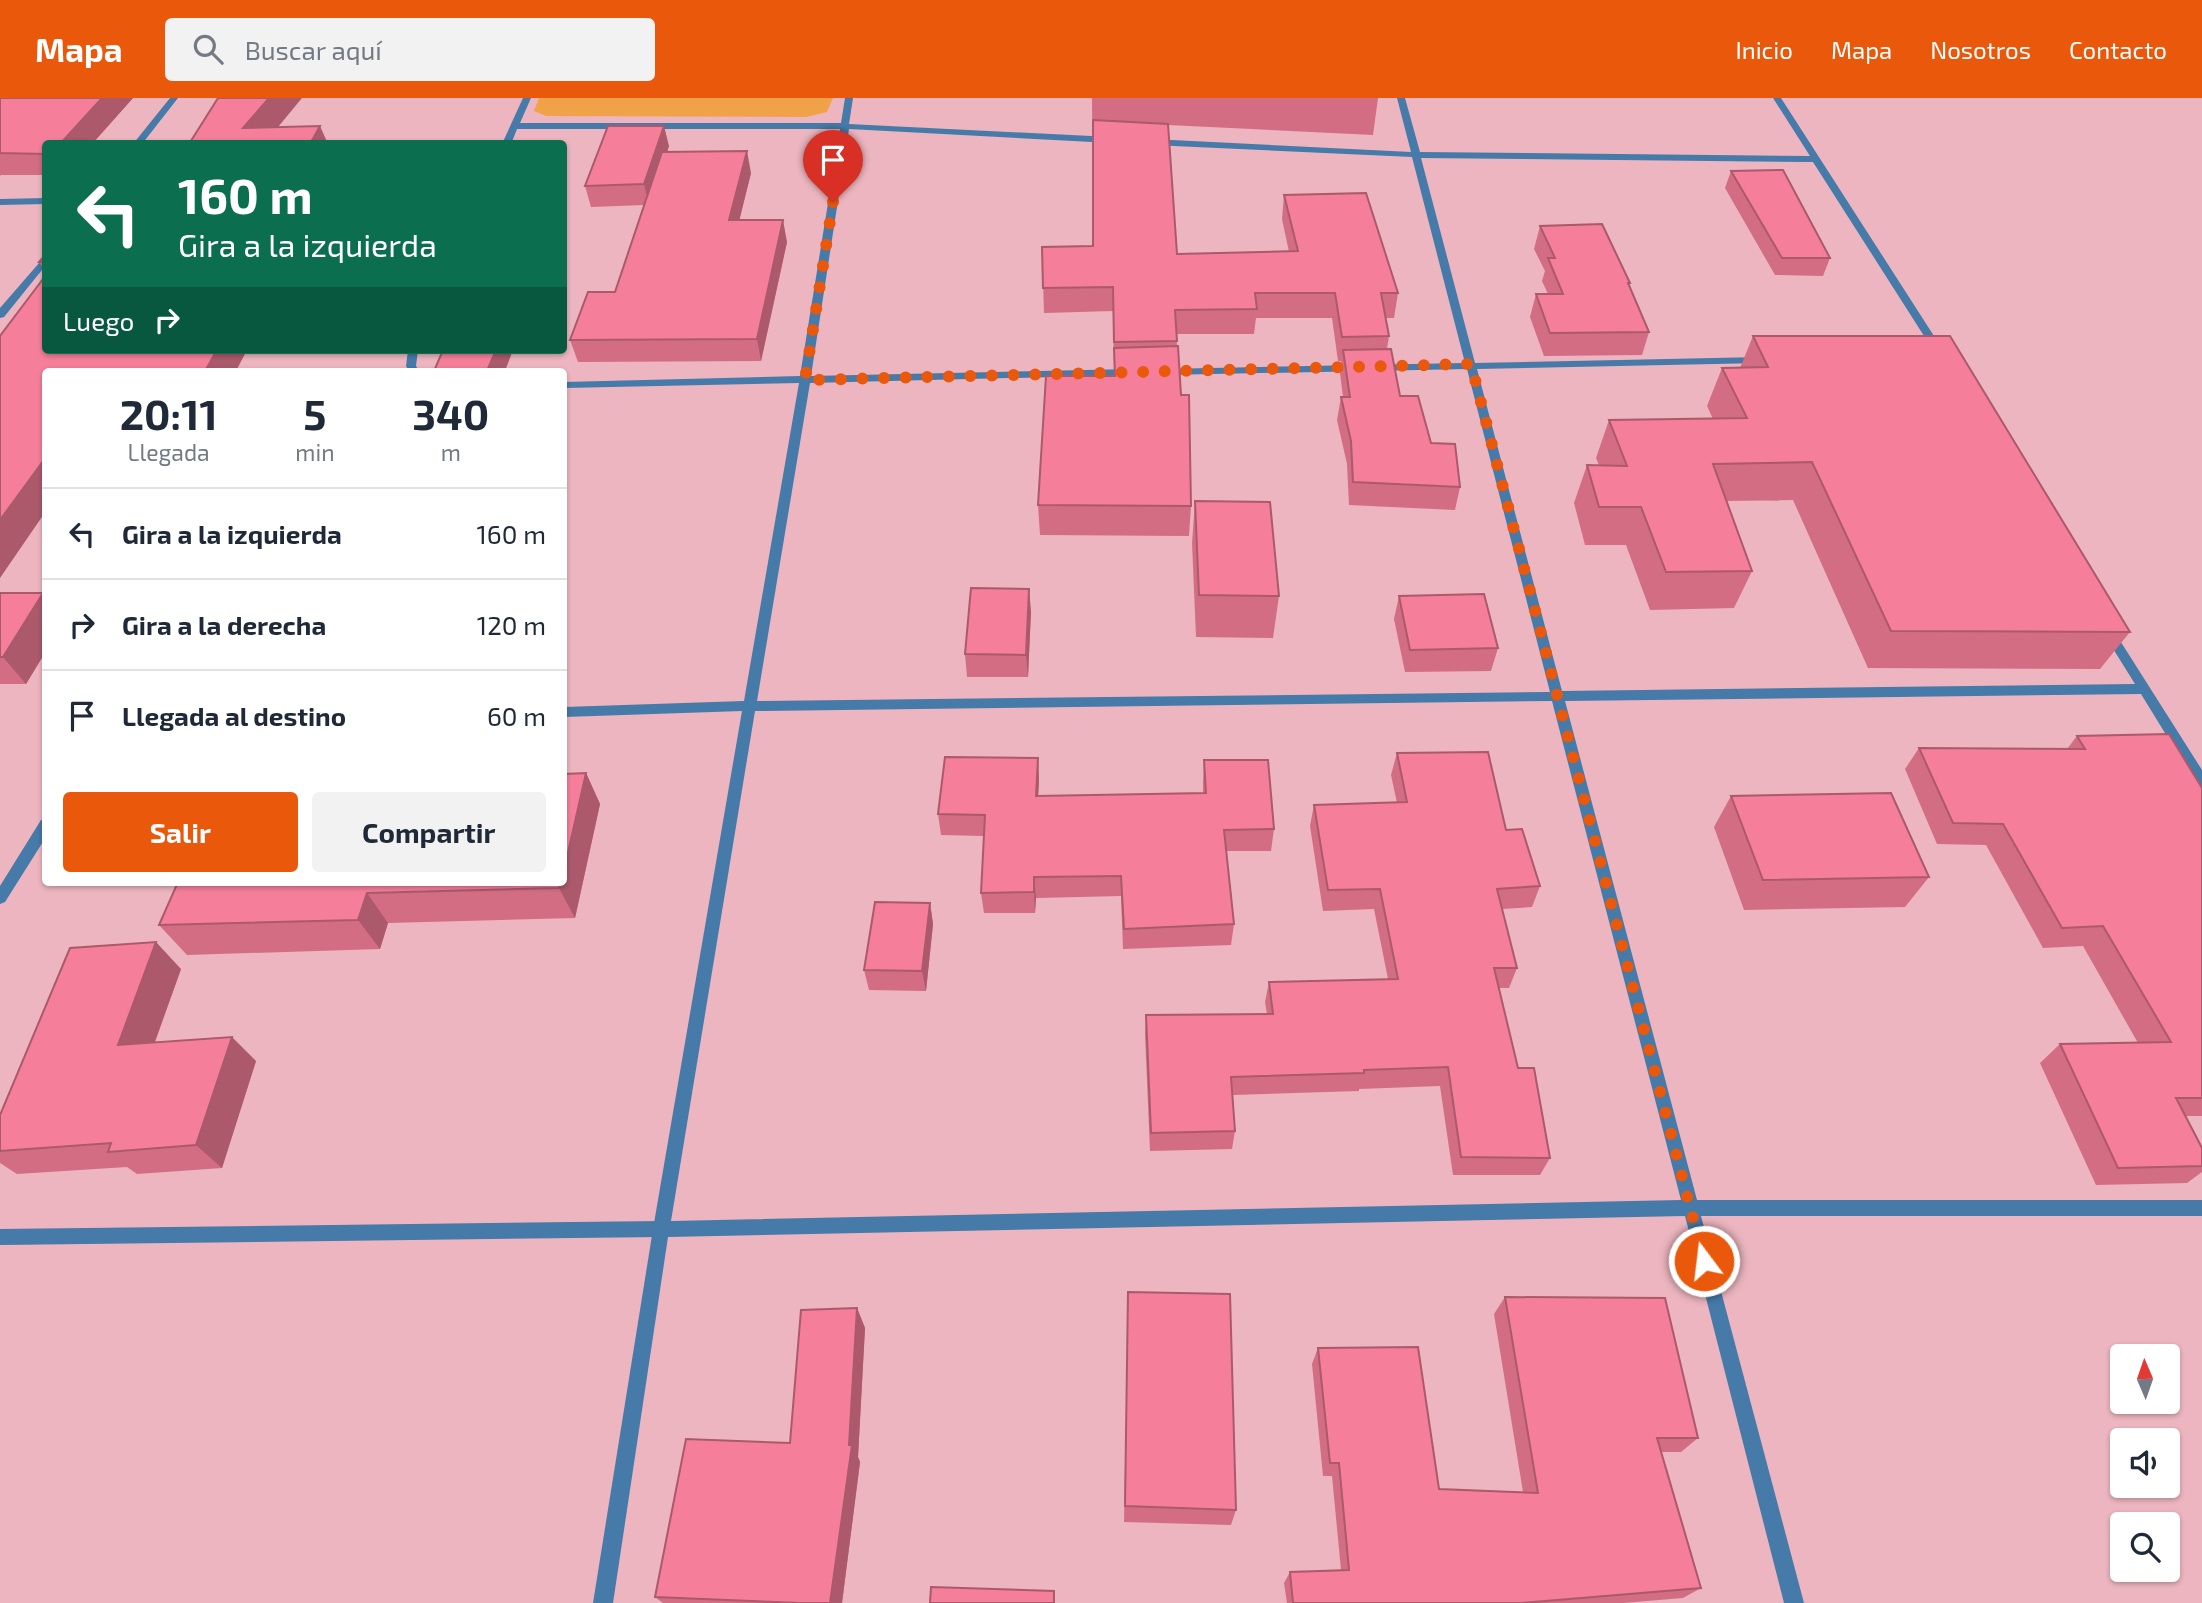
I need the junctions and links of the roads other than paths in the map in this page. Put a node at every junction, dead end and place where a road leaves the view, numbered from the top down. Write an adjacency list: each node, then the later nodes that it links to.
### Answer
1 (174, 98): 8 (street)
2 (527, 98): 6 (street)
3 (849, 98): 7 (street)
4 (1401, 98): 12 (street)
5 (1777, 98): 13 (street)
6 (514, 126): 7 (street); 9 (street)
7 (845, 126): 10 (street); 23 (street)
8 (140, 140)
9 (508, 140)
10 (1124, 140)
11 (1138, 141): 12 (street)
12 (1416, 155): 13 (street); 20 (street)
13 (1817, 159): 18 (street)
14 (42, 201): 15 (street)
15 (0, 202)
16 (42, 263): 17 (street)
17 (0, 314)
18 (1929, 358)
19 (1776, 360): 20 (street)
20 (1471, 364): 22 (street); 27 (street)
21 (1138, 372): 23 (street)
22 (1152, 372)
23 (805, 380): 24 (street); 28 (street)
24 (567, 385)
25 (2101, 618): 26 (street)
26 (2143, 689): 27 (street); 30 (street)
27 (1557, 696): 28 (street); 33 (street)
28 (749, 706): 29 (street); 35 (street)
29 (567, 712)
30 (2202, 781)
31 (42, 830): 32 (street)
32 (0, 898)
33 (1691, 1208): 34 (street); 35 (street); 38 (street)
34 (2202, 1208)
35 (661, 1229): 36 (street); 37 (street)
36 (0, 1237)
37 (603, 1603)
38 (1794, 1603)

